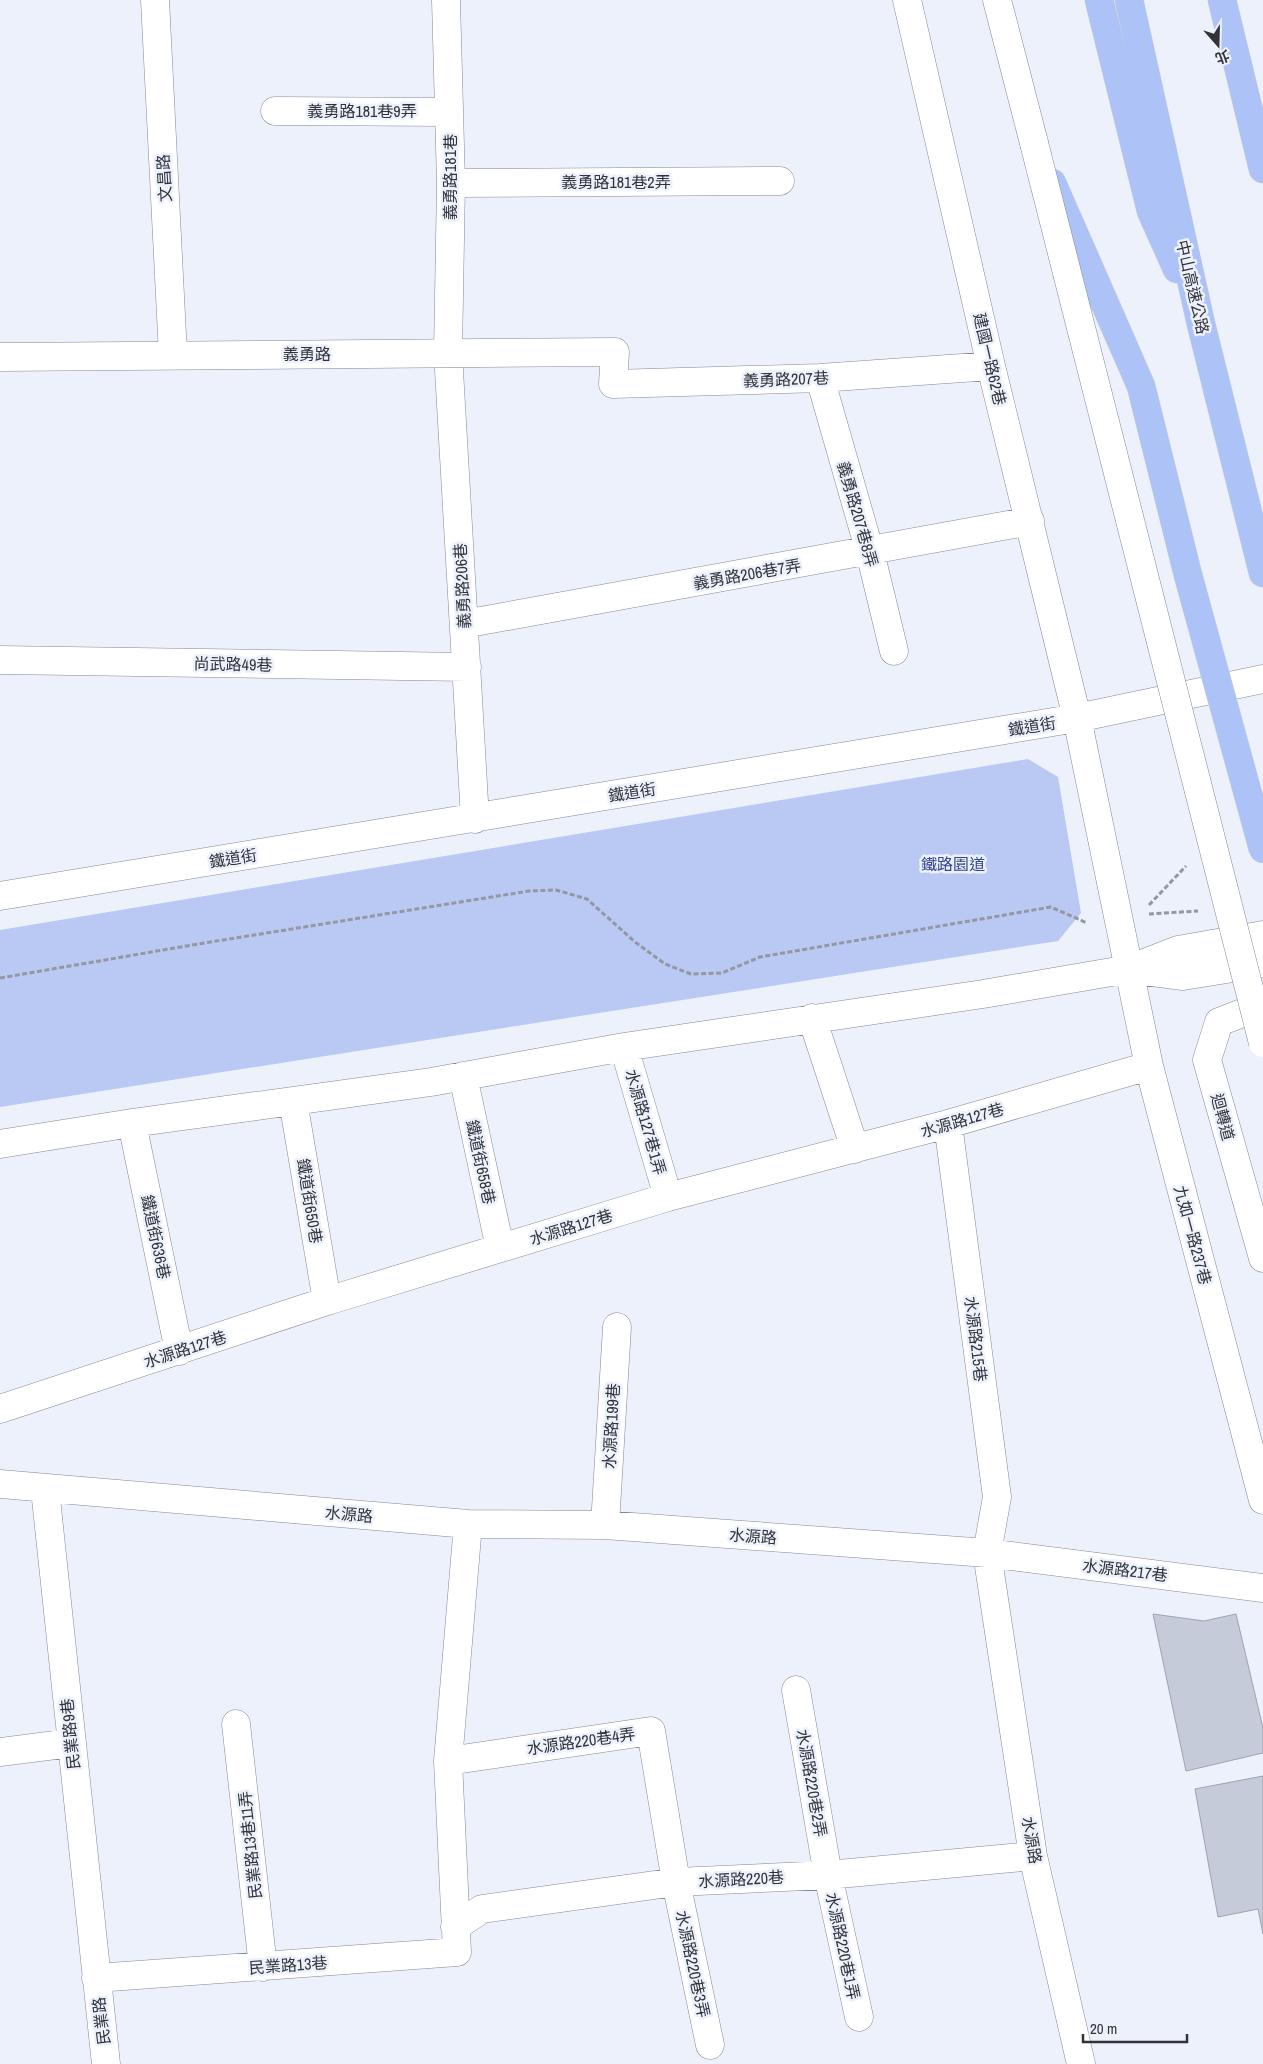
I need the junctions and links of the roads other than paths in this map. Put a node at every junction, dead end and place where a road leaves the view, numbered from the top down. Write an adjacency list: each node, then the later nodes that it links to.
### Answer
1 (155, 0): 17 (street, 文昌路)
2 (446, 0): 9 (street, 義勇路181巷)
3 (907, 0): 19 (street, 建國一路62巷)
4 (997, 0): 10 (street)
5 (1099, 0): 14 (highway)
6 (1130, 0): 14 (highway, 中山高速公路)
7 (1222, 0): 11 (highway)
8 (276, 111): 9 (street, 義勇路181巷9弄)
9 (449, 112): 13 (street, 義勇路181巷)
10 (1034, 143): 31 (highway, bridge); 38 (street, bridge)
11 (1263, 168)
12 (780, 181): 13 (street, 義勇路181巷2弄)
13 (451, 183): 16 (street, 義勇路181巷)
14 (1201, 324): 23 (highway, 中山高速公路)
15 (615, 352): 16 (street, 義勇路); 20 (street, 義勇路207巷)
16 (448, 353): 17 (street, 義勇路); 24 (street, 義勇路206巷)
17 (173, 355): 18 (street, 義勇路)
18 (0, 357)
19 (991, 366): 20 (street, 義勇路207巷); 21 (street, 建國一路62巷)
20 (820, 378): 22 (street, 義勇路207巷8弄)
21 (1030, 522): 22 (street, 義勇路206巷7弄); 29 (street, 建國一路62巷)
22 (870, 552): 24 (street, 義勇路206巷7弄); 25 (street, 義勇路207巷8弄)
23 (1261, 566)
24 (464, 624): 27 (street, 義勇路206巷)
25 (894, 651)
26 (0, 660): 27 (street, 尚武路49巷)
27 (467, 667): 30 (street, 義勇路206巷)
28 (1263, 679): 29 (street, 鐵道街)
29 (1077, 718): 30 (street, 鐵道街); 35 (street, 建國一路62巷)
30 (475, 819): 32 (street, 鐵道街)
31 (1263, 849)
32 (0, 896)
33 (1263, 935): 35 (street)
34 (1263, 963): 35 (street)
35 (1129, 969): 37 (street); 40 (street, 九如一路237巷)
36 (1263, 1005): 49 (street, 迴轉道)
37 (812, 1018): 39 (street); 46 (street)
38 (1263, 1043)
39 (624, 1047): 41 (street); 47 (street, 水源路127巷1弄)
40 (1149, 1066): 44 (street, 水源路127巷); 56 (street, 九如一路237巷)
41 (463, 1076): 42 (street); 48 (street, 鐵道街658巷)
42 (293, 1101): 43 (street); 50 (street, 鐵道街650巷)
43 (132, 1123): 45 (street); 52 (street, 鐵道街636巷)
44 (948, 1124): 46 (street, 水源路127巷); 59 (street, 水源路215巷)
45 (0, 1144)
46 (855, 1149): 47 (street, 水源路127巷)
47 (668, 1198): 48 (street, 水源路127巷)
48 (500, 1248): 50 (street, 水源路127巷)
49 (1263, 1258)
50 (327, 1301): 52 (street, 水源路127巷)
51 (617, 1328): 58 (street, 水源路199巷)
52 (179, 1352): 53 (street, 水源路127巷)
53 (0, 1409)
54 (0, 1484): 55 (street, 水源路)
55 (45, 1489): 57 (street, 水源路); 63 (street, 民業路9巷)
56 (1263, 1500)
57 (468, 1524): 58 (street, 水源路); 65 (street)
58 (605, 1525): 59 (street, 水源路)
59 (987, 1553): 60 (street, 水源路217巷); 66 (street, 水源路)
60 (1263, 1588)
61 (796, 1690): 67 (street, 水源路220巷2弄)
62 (236, 1724): 70 (street, 民業路13巷11弄)
63 (71, 1743): 64 (street); 71 (street, 民業路9巷)
64 (0, 1752)
65 (448, 1761): 68 (street, 水源路220巷4弄); 69 (street)
66 (1034, 1856): 67 (street, 水源路220巷); 75 (street, 水源路)
67 (828, 1875): 68 (street, 水源路220巷); 72 (street, 水源路220巷1弄)
68 (676, 1882): 69 (street, 水源路220巷); 73 (street, 水源路220巷3弄)
69 (455, 1928): 70 (street, 民業路13巷)
70 (263, 1967): 71 (street, 民業路13巷)
71 (96, 1978): 74 (street, 民業路)
72 (859, 2017)
73 (710, 2045)
74 (106, 2064)
75 (1081, 2064)

